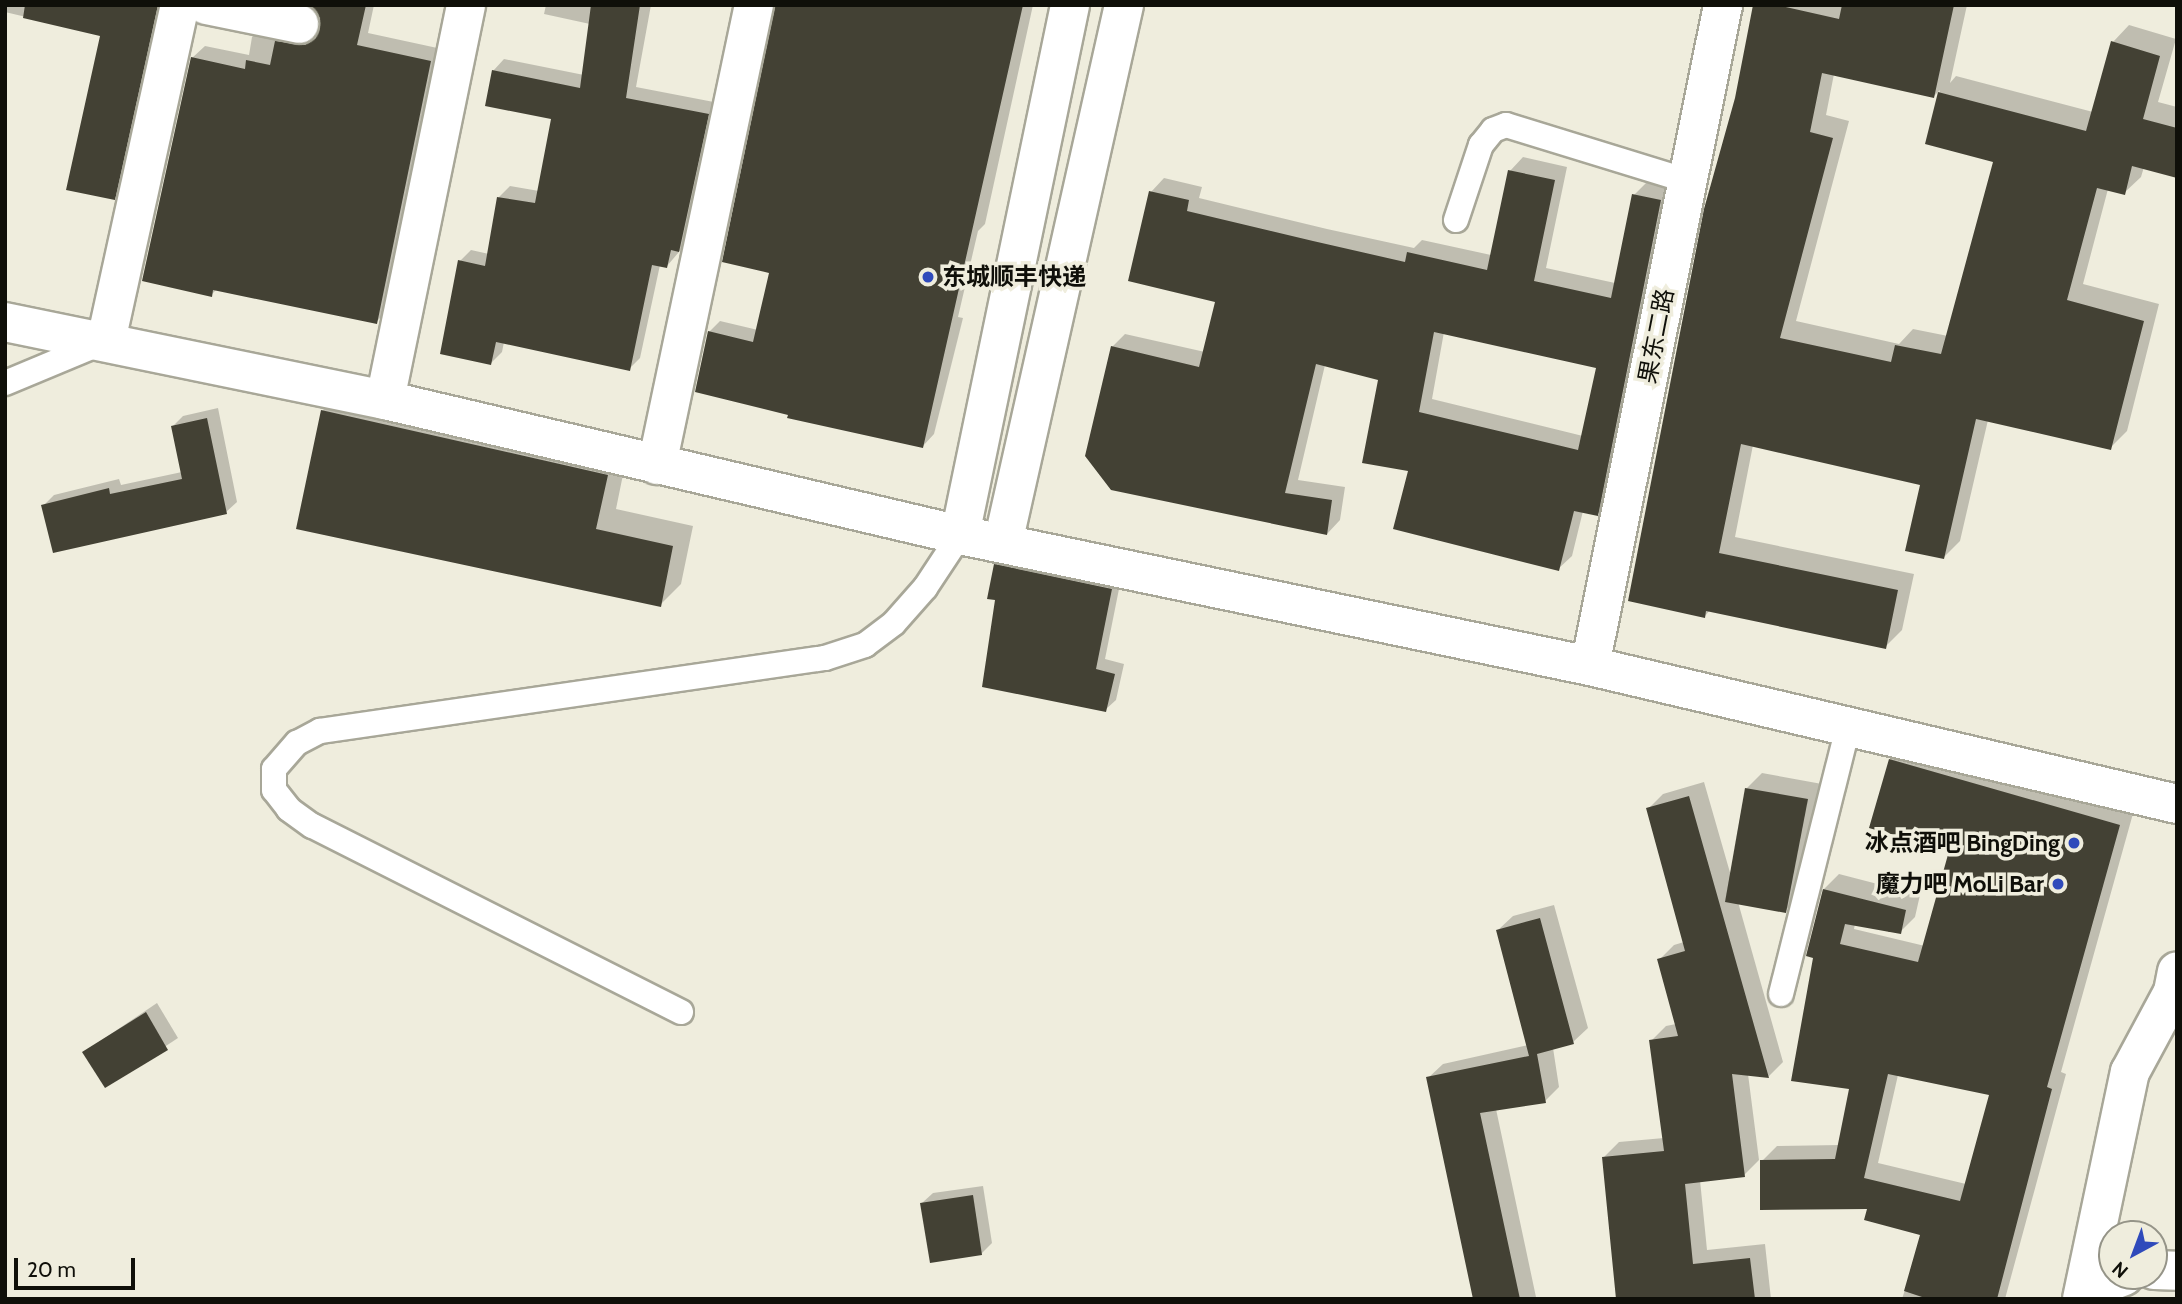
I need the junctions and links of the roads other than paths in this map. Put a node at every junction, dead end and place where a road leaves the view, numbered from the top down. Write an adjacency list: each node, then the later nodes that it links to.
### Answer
1 (180, 5): 12 (street)
2 (206, 5): 8 (street)
3 (466, 5): 14 (street)
4 (754, 5): 15 (street)
5 (1070, 5): 16 (street)
6 (1124, 5): 17 (street)
7 (1723, 5): 9 (street, 果东二路)
8 (299, 24)
9 (1688, 181): 10 (lane); 18 (street, 果东二路)
10 (1456, 220)
11 (5, 323): 12 (street)
12 (106, 341): 13 (lane); 14 (street)
13 (10, 379)
14 (385, 400): 15 (street)
15 (657, 465): 16 (street)
16 (960, 535): 17 (street); 23 (lane)
17 (1003, 544): 18 (street)
18 (1590, 666): 19 (street)
19 (1848, 727): 20 (street); 22 (lane)
20 (2177, 804)
21 (2175, 989): 24 (street)
22 (1781, 994)
23 (681, 1012)
24 (2082, 1299)

